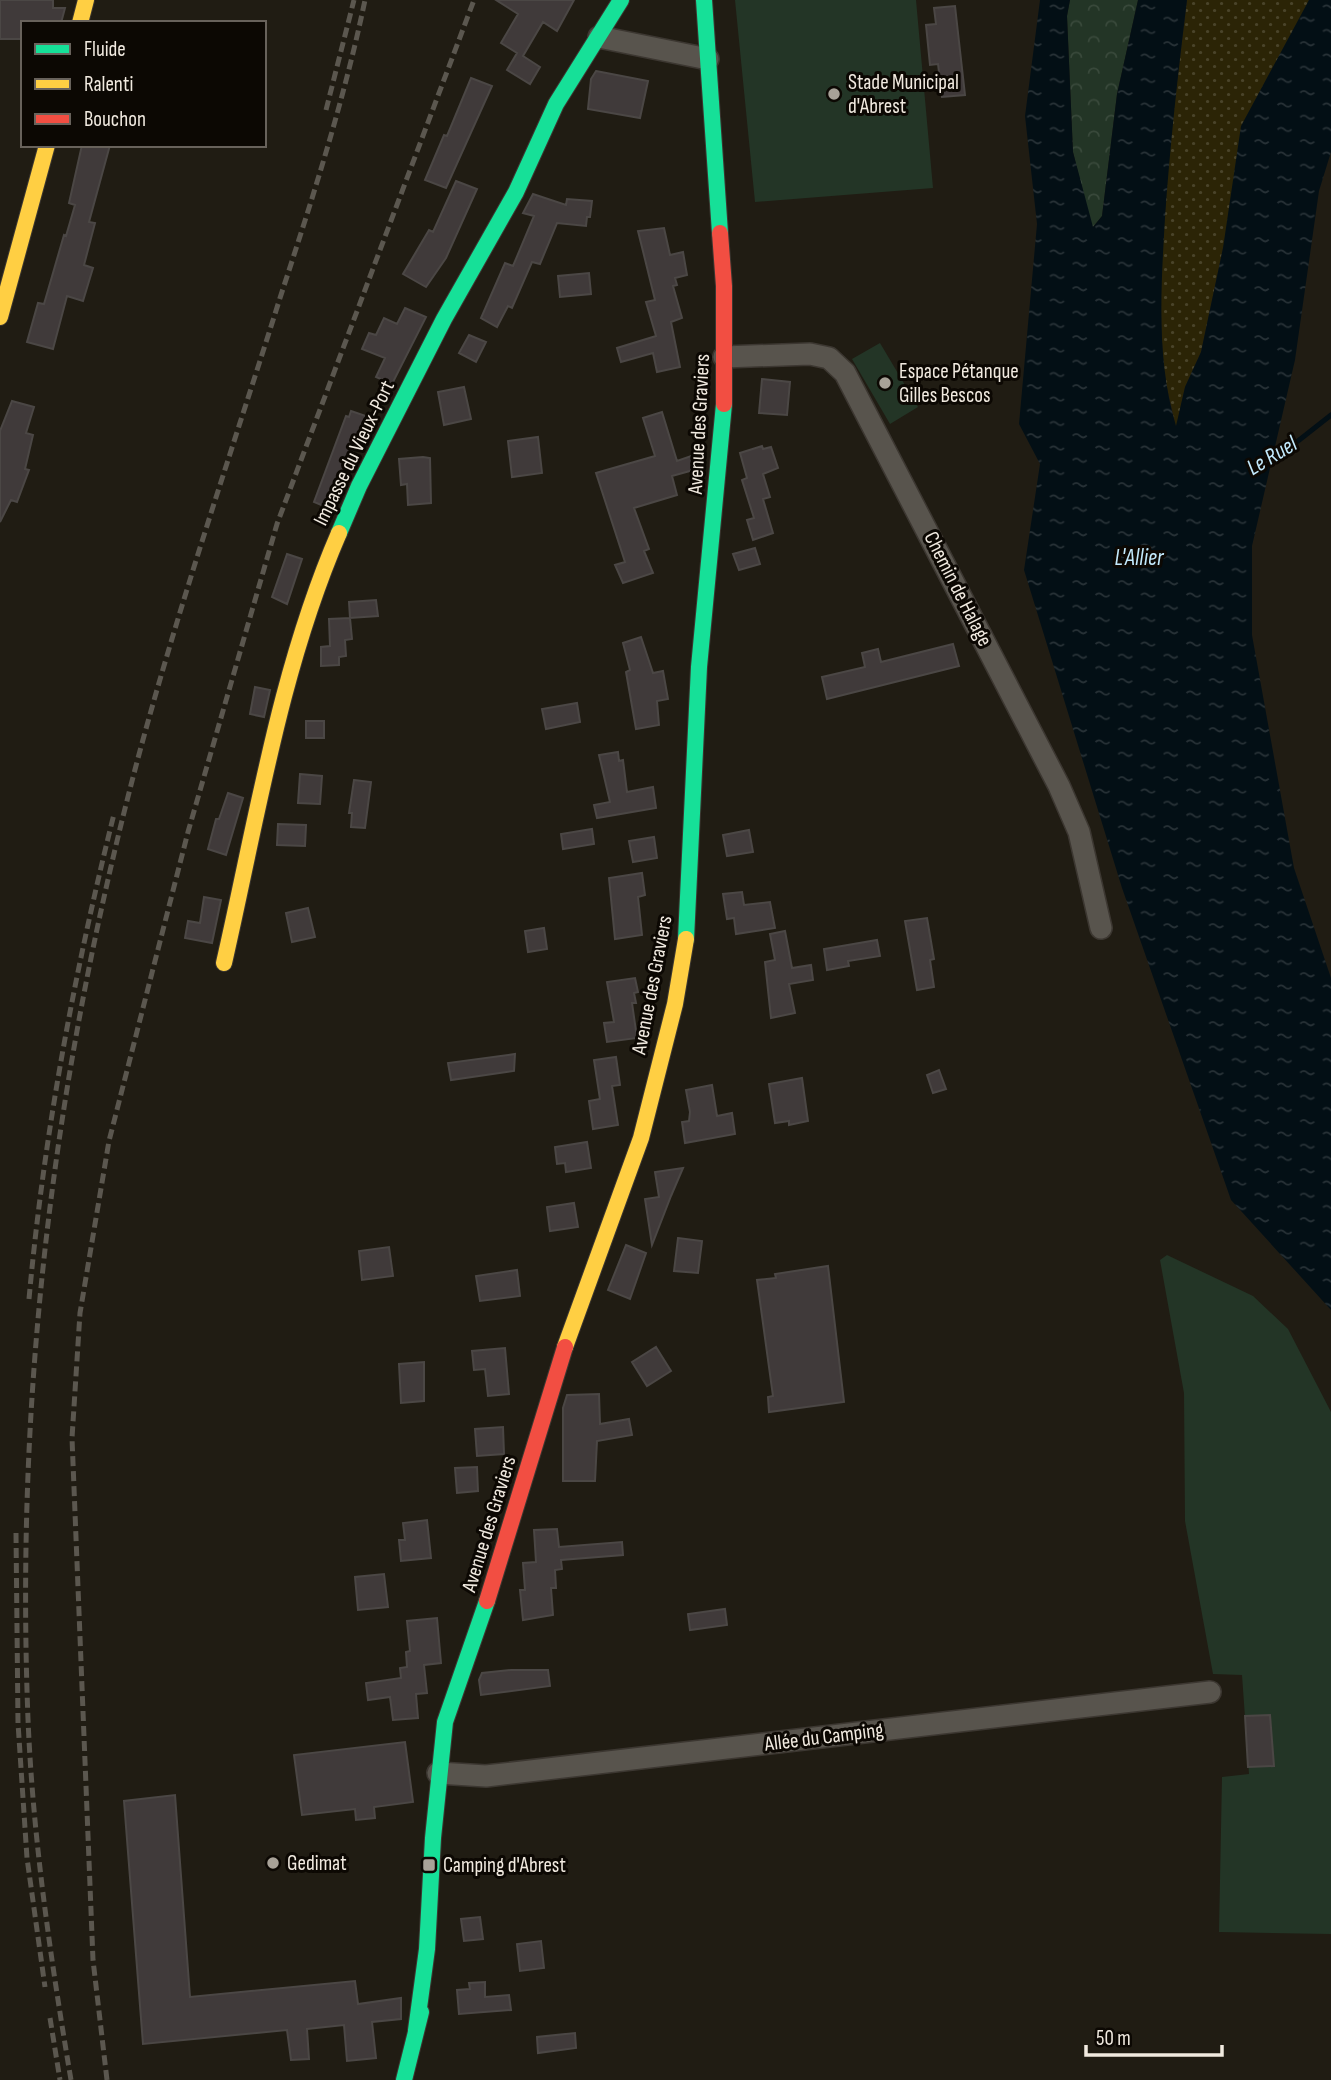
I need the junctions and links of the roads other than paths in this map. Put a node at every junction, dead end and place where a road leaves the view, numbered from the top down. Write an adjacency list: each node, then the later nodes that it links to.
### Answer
1 (86, 0): 4 (street)
2 (621, 0): 5 (street, Impasse du Vieux-Port)
3 (704, 0): 6 (street, Avenue des Graviers)
4 (81, 21)
5 (600, 37): 6 (street); 11 (street, Impasse du Vieux-Port)
6 (708, 59): 9 (street, Avenue des Graviers)
7 (46, 147): 8 (street)
8 (0, 317)
9 (724, 357): 10 (street, Chemin de Halage); 13 (street, Avenue des Graviers)
10 (1101, 928)
11 (224, 963)
12 (1210, 1692): 13 (street, Allée du Camping)
13 (445, 1773): 14 (street, Avenue des Graviers)
14 (404, 2080)

